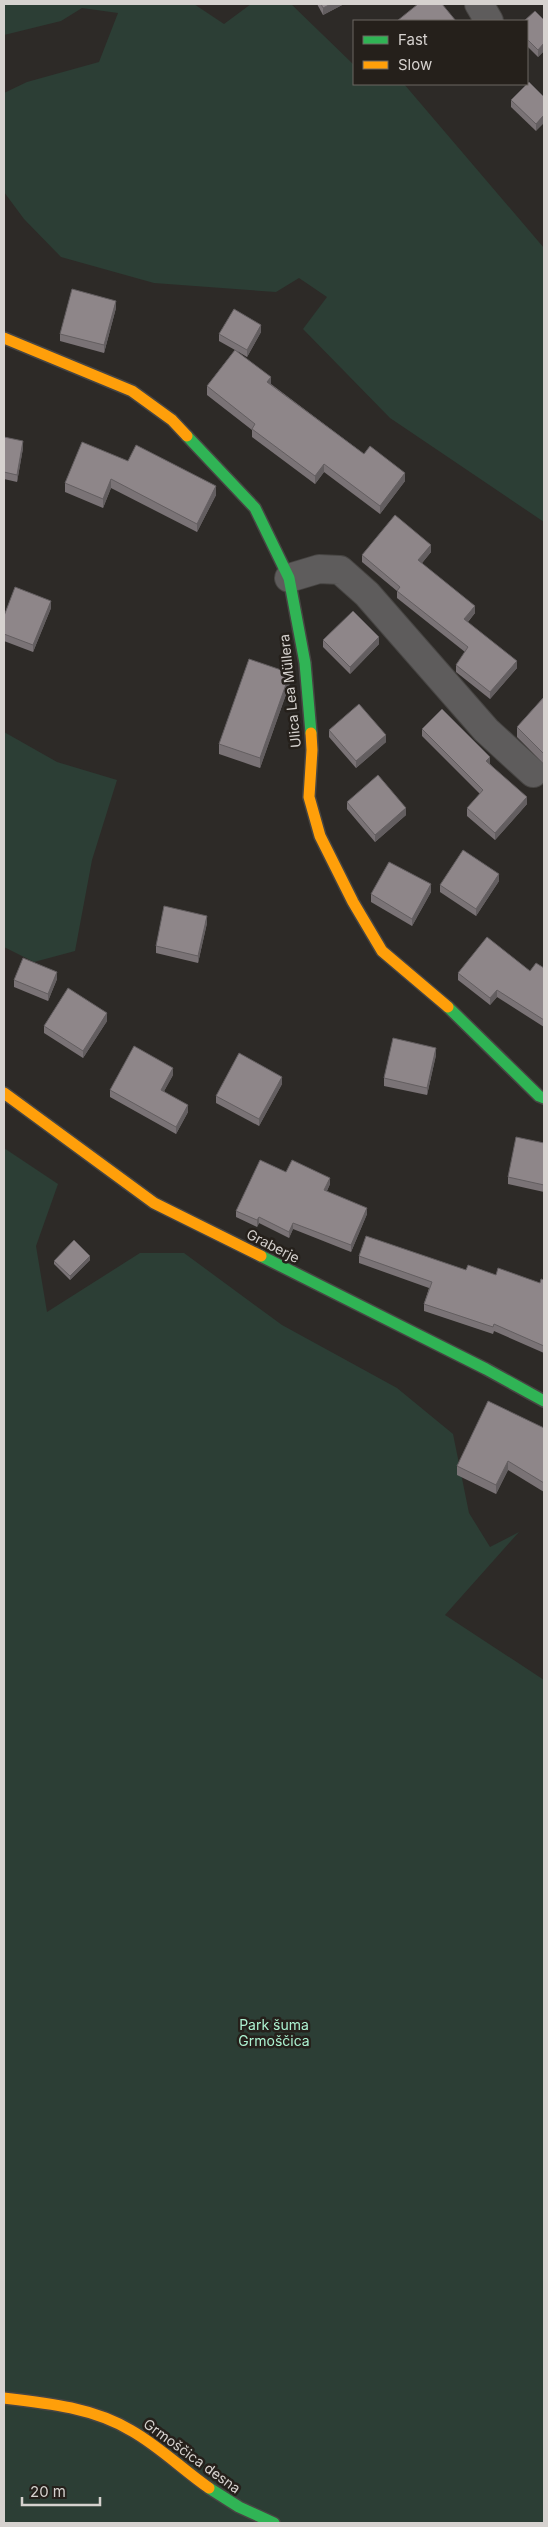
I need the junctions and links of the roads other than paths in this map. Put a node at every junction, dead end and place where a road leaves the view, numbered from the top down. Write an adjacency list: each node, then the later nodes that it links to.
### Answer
1 (479, 4): 2 (street)
2 (488, 20)
3 (4, 338): 4 (street, Ulica Lea Müllera)
4 (289, 578): 5 (street); 7 (street, Ulica Lea Müllera)
5 (533, 773)
6 (4, 1093): 8 (street, Graberje)
7 (544, 1098)
8 (544, 1401)
9 (4, 2398): 10 (street, Grmoščica desna)
10 (274, 2523)

